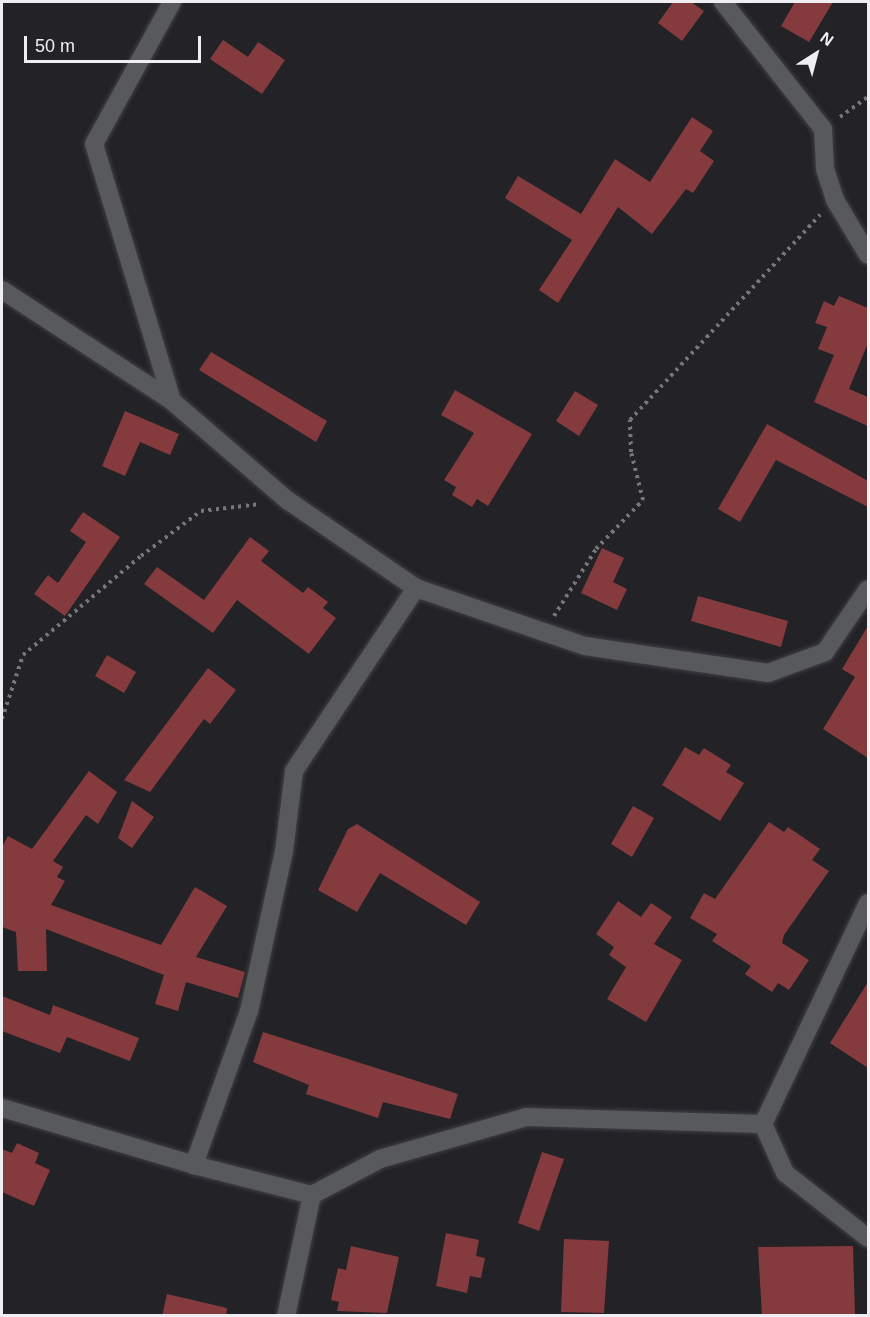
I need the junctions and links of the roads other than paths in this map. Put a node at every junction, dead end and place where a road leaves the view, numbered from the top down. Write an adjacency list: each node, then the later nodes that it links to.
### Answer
1 (172, 2): 5 (street)
2 (723, 2): 3 (street)
3 (868, 255)
4 (2, 290): 5 (street)
5 (172, 401): 6 (street)
6 (416, 588): 7 (street); 11 (street)
7 (868, 589)
8 (868, 903): 10 (street)
9 (2, 1108): 11 (street)
10 (763, 1124): 12 (street); 13 (street)
11 (194, 1165): 12 (street)
12 (312, 1195): 14 (street)
13 (868, 1238)
14 (286, 1316)

